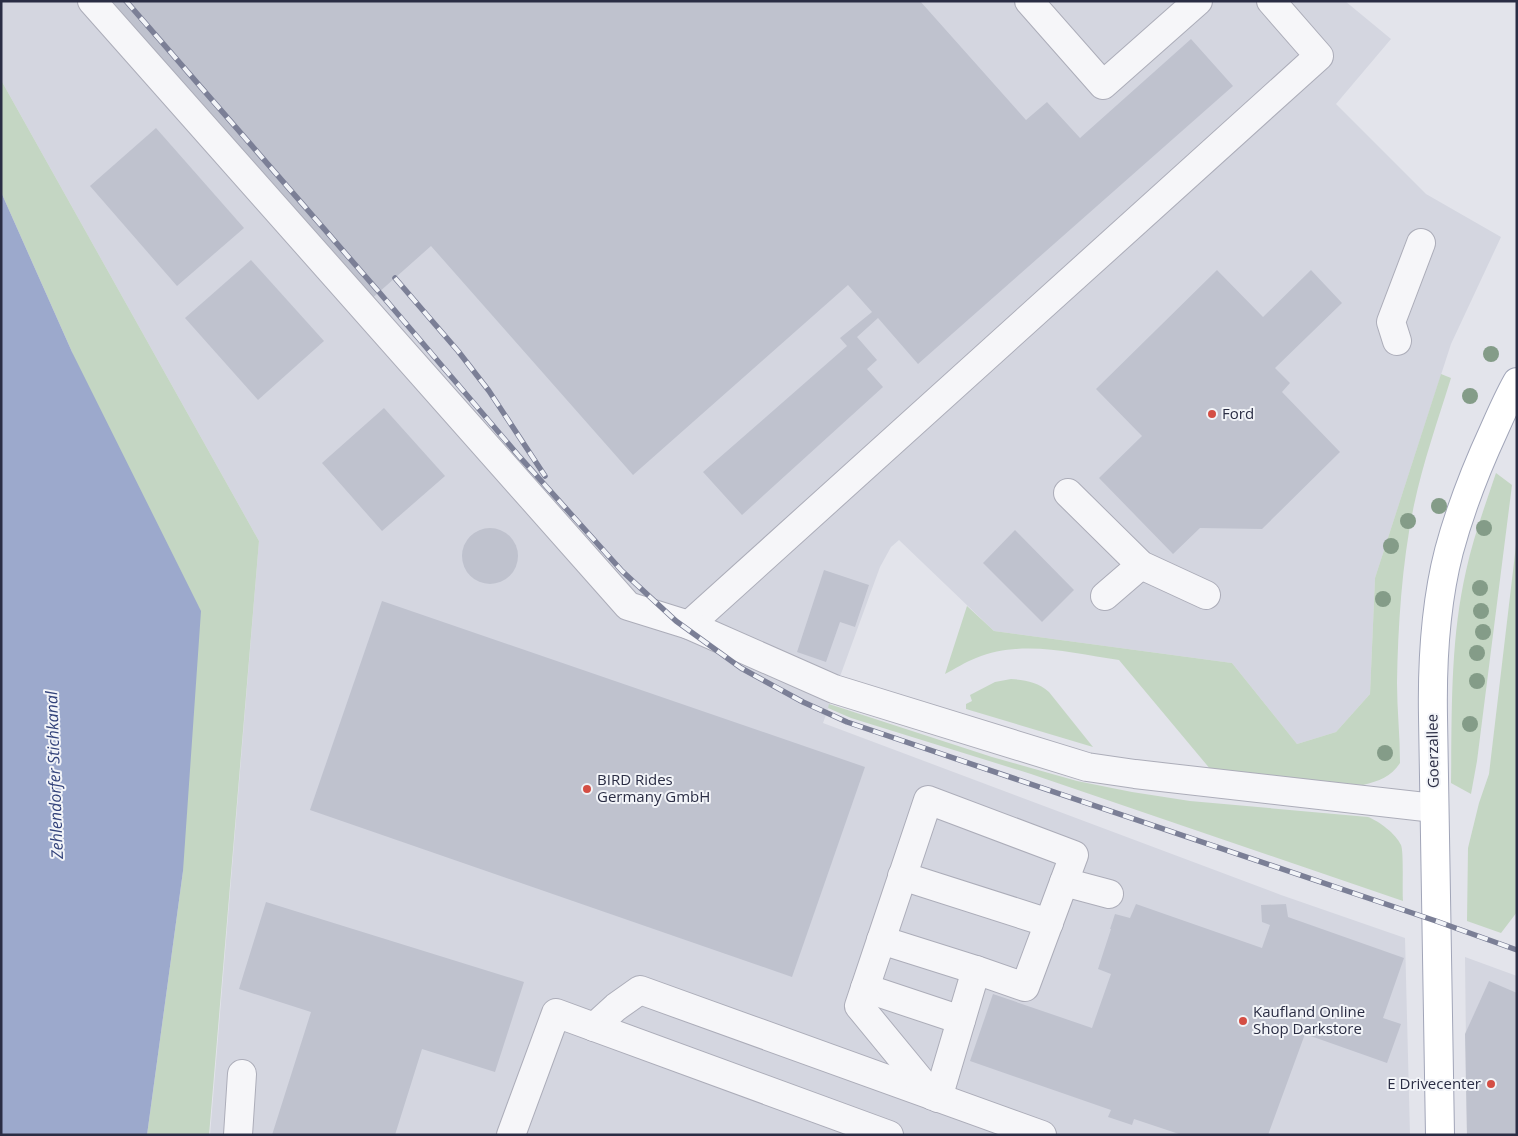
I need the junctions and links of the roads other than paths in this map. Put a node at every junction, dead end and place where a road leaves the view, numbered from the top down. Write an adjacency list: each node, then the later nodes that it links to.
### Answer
1 (92, 1): 12 (lane)
2 (1029, 1): 3 (lane)
3 (1198, 1)
4 (1271, 1): 12 (lane)
5 (1421, 244): 6 (lane)
6 (1397, 341)
7 (1517, 382): 13 (main road, Goerzallee)
8 (1068, 494): 9 (lane)
9 (1141, 565): 10 (lane); 11 (lane)
10 (1206, 595)
11 (1105, 596)
12 (689, 625): 13 (lane)
13 (1434, 808): 29 (main road, Goerzallee)
14 (902, 876): 15 (lane); 17 (lane); 18 (lane)
15 (1064, 882): 16 (lane); 17 (lane)
16 (1109, 894)
17 (1049, 923): 19 (lane)
18 (881, 940): 19 (lane); 20 (lane)
19 (976, 970): 21 (lane)
20 (864, 988): 21 (lane); 24 (lane)
21 (961, 1020): 24 (lane)
22 (594, 1027): 24 (lane); 26 (lane); 27 (lane)
23 (242, 1074): 25 (lane)
24 (936, 1097): 28 (lane)
25 (238, 1135)
26 (511, 1135)
27 (889, 1135)
28 (1042, 1135)
29 (1440, 1135)

